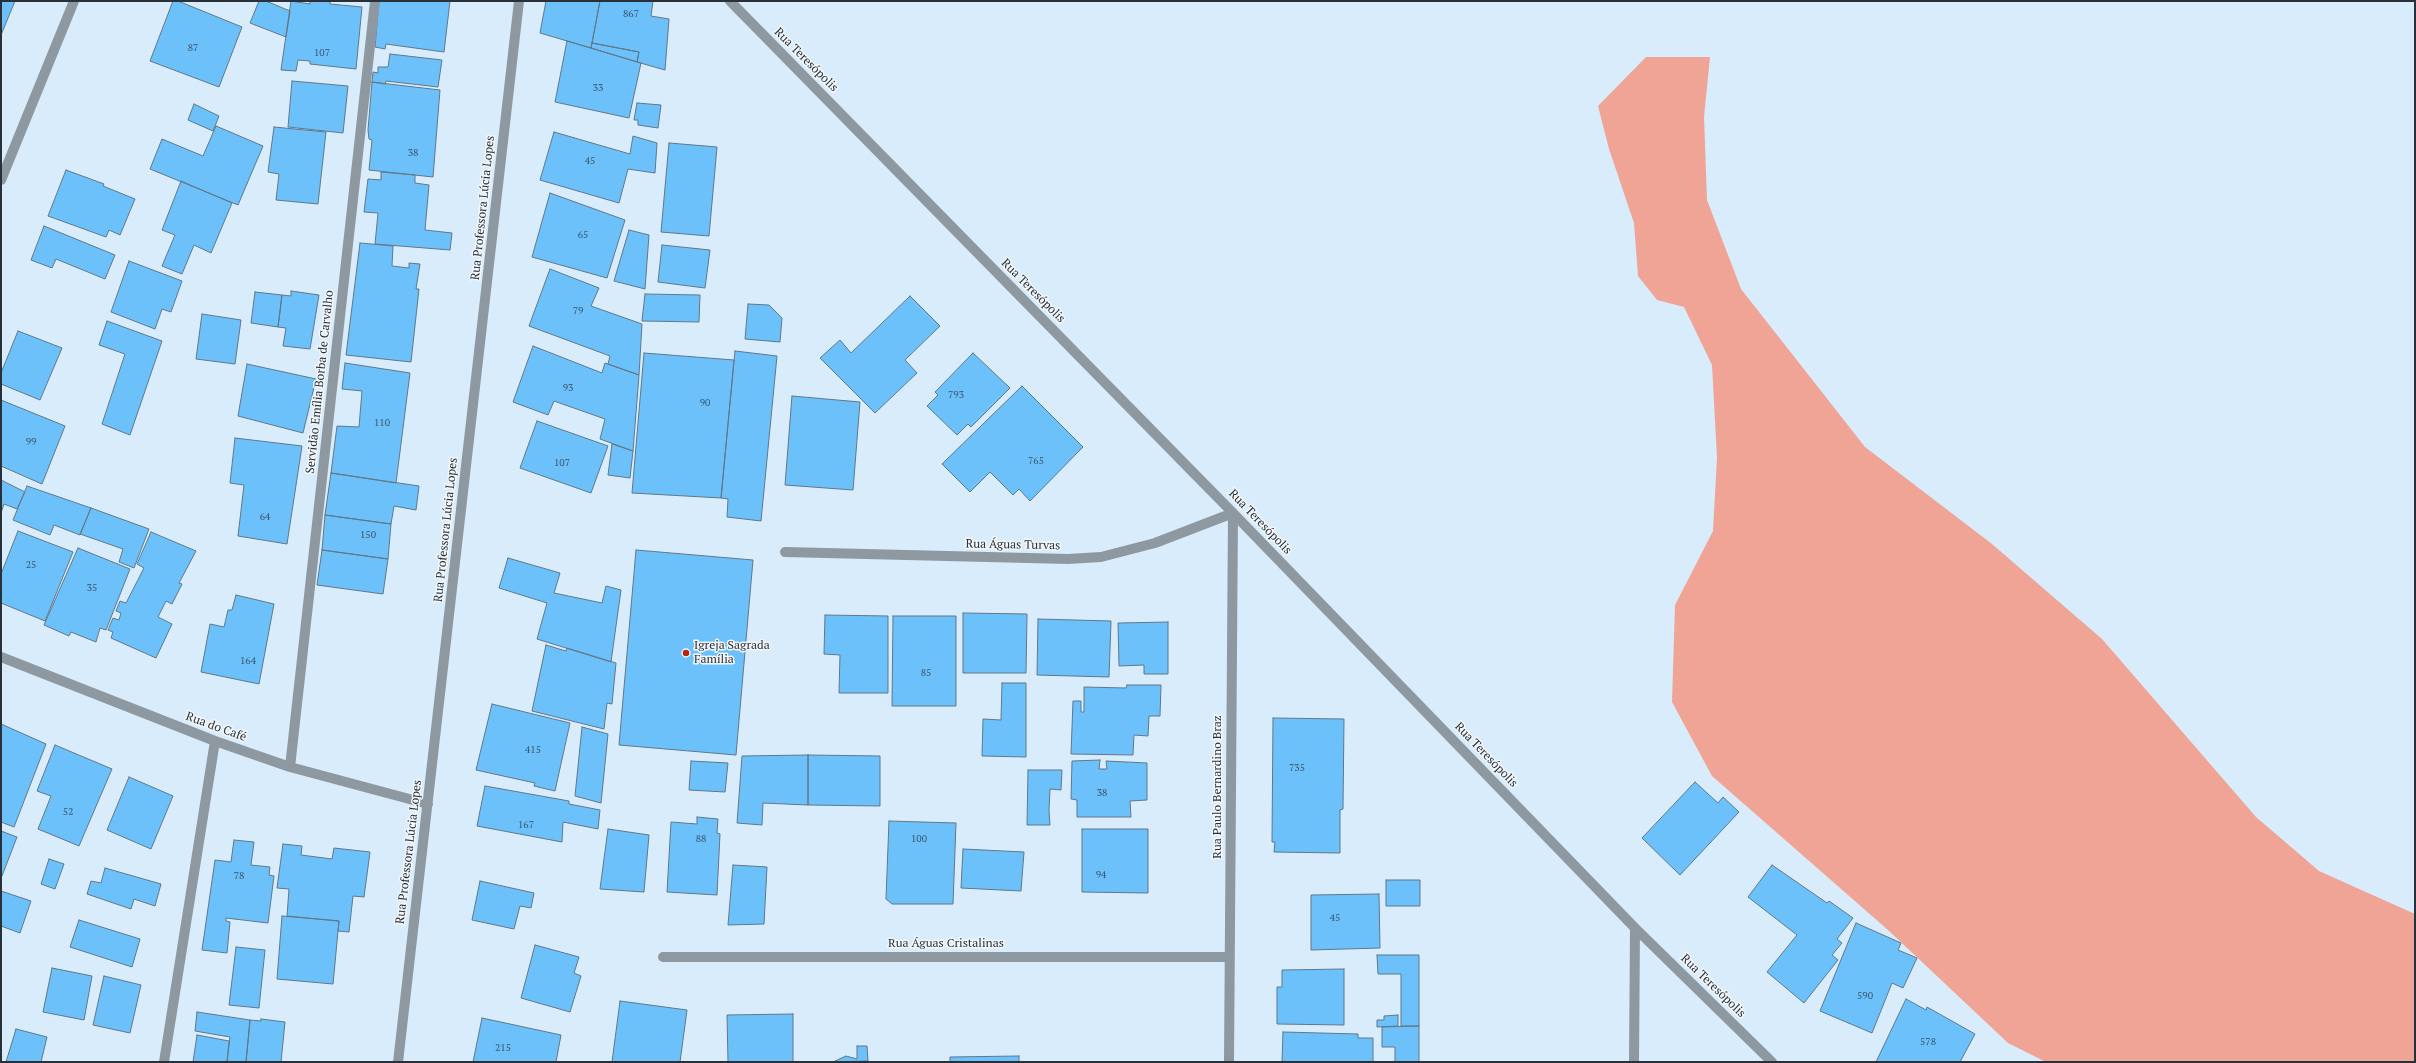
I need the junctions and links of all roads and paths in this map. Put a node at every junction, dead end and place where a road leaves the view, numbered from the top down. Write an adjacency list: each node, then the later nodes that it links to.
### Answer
1 (74, 1): 5 (street)
2 (375, 1): 10 (street, Servidão Emília Borba de Carvalho)
3 (519, 1): 11 (street, Rua Professora Lúcia Lopes)
4 (730, 1): 6 (street, Rua Teresópolis)
5 (1, 180)
6 (1233, 513): 7 (street, Rua Águas Turvas); 12 (street, Rua Teresópolis); 14 (street, Rua Paulo Bernardino Braz)
7 (785, 552)
8 (1, 657): 9 (street, Rua do Café)
9 (215, 741): 10 (street, Rua do Café); 15 (street)
10 (290, 766): 11 (street, Rua do Café)
11 (428, 804): 16 (street, Rua Professora Lúcia Lopes)
12 (1635, 928): 18 (street); 19 (street, Rua Teresópolis)
13 (663, 957): 14 (street, Rua Águas Cristalinas)
14 (1229, 957): 17 (street, Rua Paulo Bernardino Braz)
15 (164, 1062)
16 (398, 1062)
17 (1229, 1062)
18 (1634, 1062)
19 (1772, 1062)

